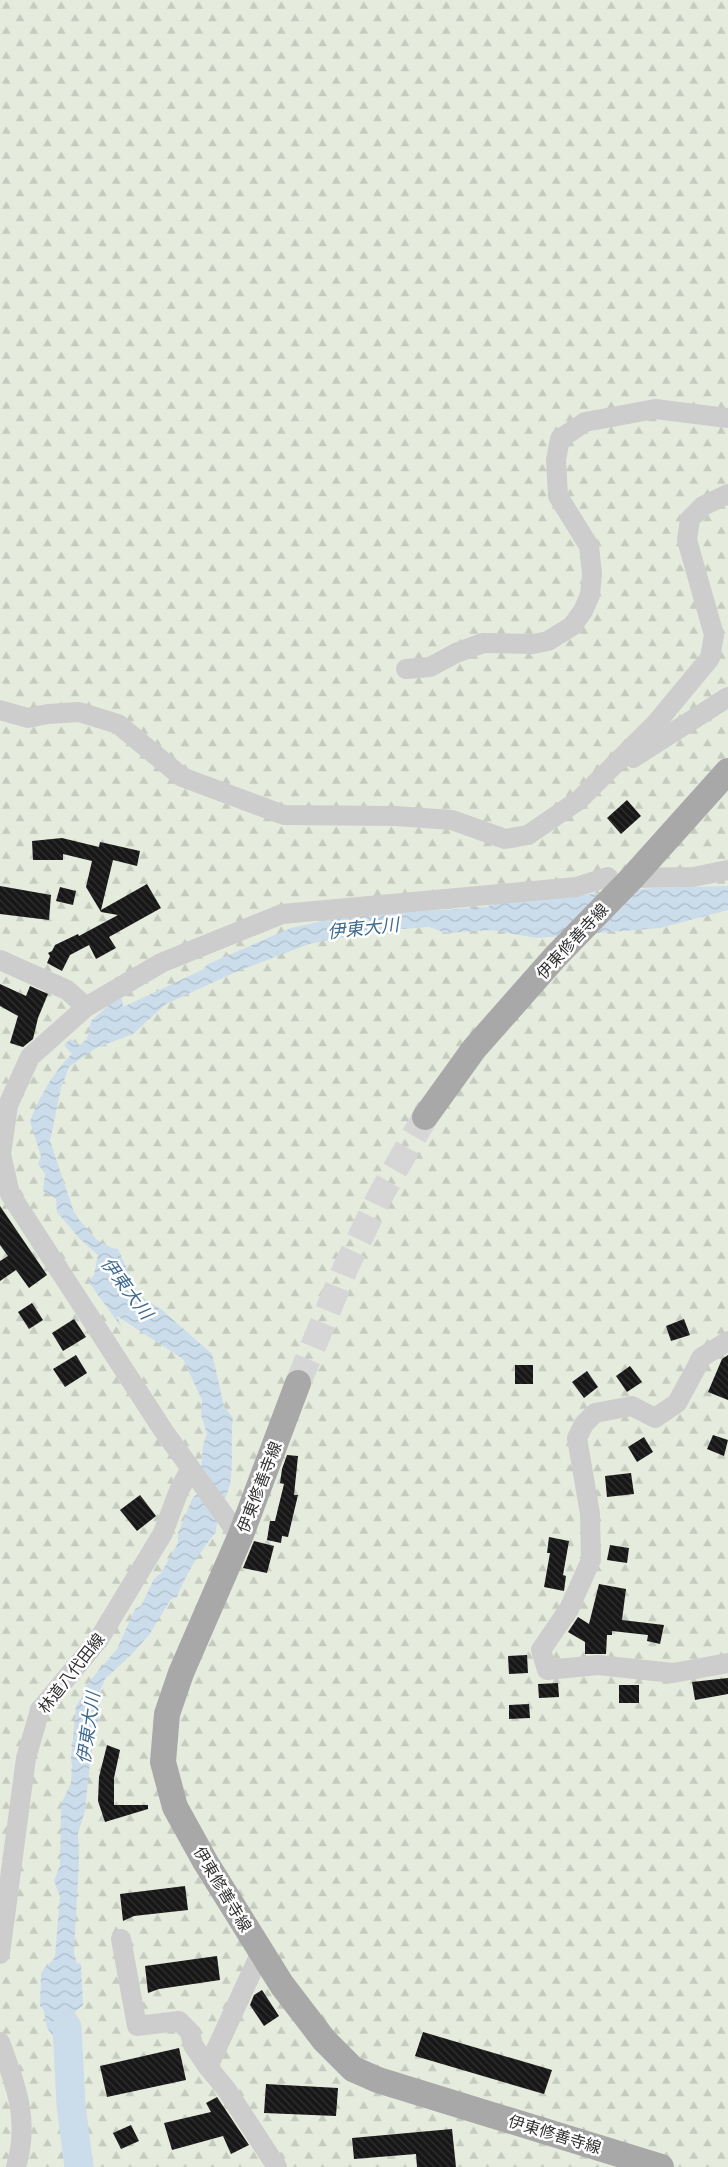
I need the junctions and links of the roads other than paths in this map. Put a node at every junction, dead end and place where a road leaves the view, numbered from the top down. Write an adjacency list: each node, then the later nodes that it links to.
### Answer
1 (728, 418): 3 (street)
2 (728, 494): 6 (street)
3 (406, 668)
4 (728, 697): 6 (street)
5 (0, 710): 6 (street)
6 (613, 765)
7 (728, 771): 9 (main road, 伊東修善寺線)
8 (728, 870): 9 (street)
9 (618, 883): 11 (street); 12 (main road, 伊東修善寺線)
10 (0, 960): 11 (street)
11 (86, 1007): 13 (street)
12 (425, 1117)
13 (5, 1198): 16 (street)
14 (728, 1341): 18 (street)
15 (298, 1383): 17 (main road, 伊東修善寺線)
16 (190, 1469): 17 (street); 21 (street, 林道八代田線)
17 (240, 1537): 20 (main road, 伊東修善寺線)
18 (728, 1663)
19 (121, 1939): 23 (street)
20 (261, 1952): 23 (street); 26 (main road, 伊東修善寺線)
21 (0, 1954)
22 (0, 2042): 24 (street)
23 (208, 2067): 25 (street)
24 (16, 2167)
25 (277, 2167)
26 (661, 2167)

